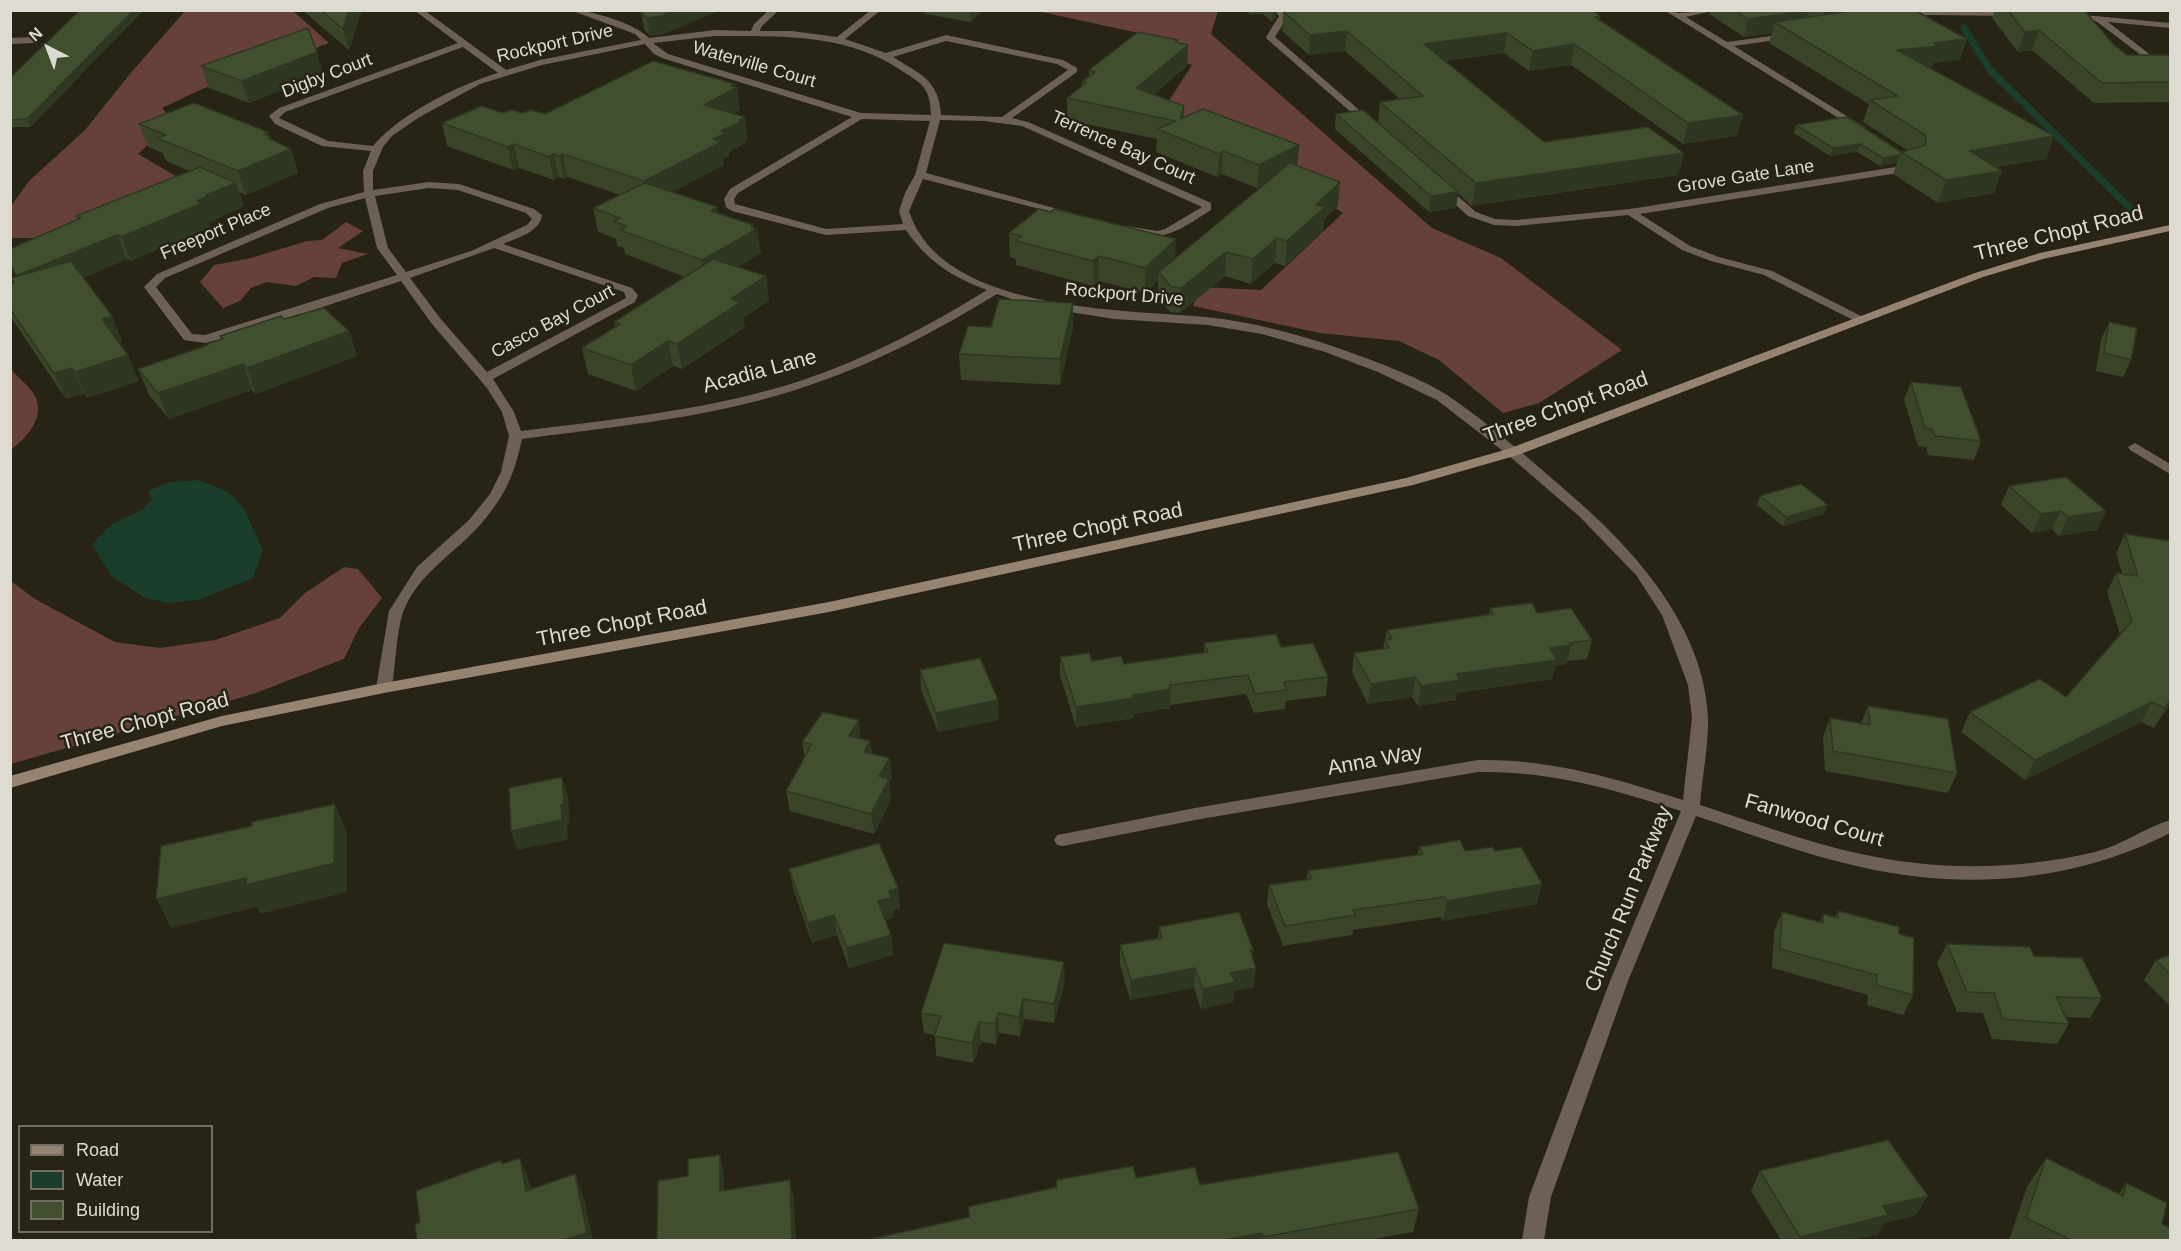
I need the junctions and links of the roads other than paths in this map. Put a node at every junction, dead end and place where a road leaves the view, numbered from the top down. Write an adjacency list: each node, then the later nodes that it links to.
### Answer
1 (418, 10): 19 (street)
2 (574, 10): 18 (street, Waterville Court)
3 (775, 10): 13 (street)
4 (876, 10): 16 (street)
5 (1278, 10): 27 (street)
6 (1713, 10): 7 (street)
7 (1672, 13): 20 (street)
8 (2025, 13): 10 (street)
9 (2061, 15): 11 (street)
10 (1898, 19)
11 (2099, 20): 12 (street); 23 (street)
12 (2170, 26)
13 (755, 33): 16 (street, Rockport Drive); 18 (street, Rockport Drive)
14 (1796, 34): 20 (street)
15 (33, 40): 17 (street)
16 (839, 40): 21 (street, Rockport Drive)
17 (10, 41)
18 (648, 41): 22 (street, Rockport Drive); 24 (street, Waterville Court)
19 (464, 44): 22 (street); 29 (street, Digby Court)
20 (1725, 45): 28 (street)
21 (886, 56): 25 (street, Rockport Drive); 26 (street)
22 (504, 73): 29 (street, Rockport Drive)
23 (2170, 75)
24 (860, 116): 25 (street, Waterville Court); 37 (street)
25 (936, 116): 26 (street, Terrence Bay Court); 31 (street, Rockport Drive)
26 (1005, 119): 36 (street, Terrence Bay Court)
27 (1382, 135)
28 (1874, 135)
29 (377, 149): 33 (street, Rockport Drive)
30 (1905, 156): 34 (street, Grove Gate Lane)
31 (920, 175): 35 (street); 37 (street, Rockport Drive)
32 (1436, 183): 34 (street, Grove Gate Lane)
33 (368, 194): 39 (street); 40 (street, Rockport Drive); 40 (street, Freeport Place)
34 (1630, 212): 42 (street)
35 (1080, 217)
36 (1115, 226)
37 (909, 227): 41 (street, Rockport Drive)
38 (2170, 228): 42 (main road, Three Chopt Road)
39 (495, 244): 40 (street); 43 (street, Casco Bay Court)
40 (403, 275): 43 (street, Rockport Drive)
41 (995, 290): 44 (street, Acadia Lane); 46 (street, Rockport Drive)
42 (1861, 320): 46 (main road, Three Chopt Road)
43 (485, 378): 44 (street, Rockport Drive)
44 (516, 436): 48 (street)
45 (2135, 447): 47 (street)
46 (1513, 452): 48 (main road, Three Chopt Road); 50 (street, Church Run Parkway)
47 (2170, 470)
48 (384, 688): 49 (main road, Three Chopt Road)
49 (10, 782)
50 (1691, 808): 51 (street, Fanwood Court); 52 (street, Anna Way); 53 (street, Church Run Parkway)
51 (2170, 826)
52 (1063, 840)
53 (1533, 1240)

